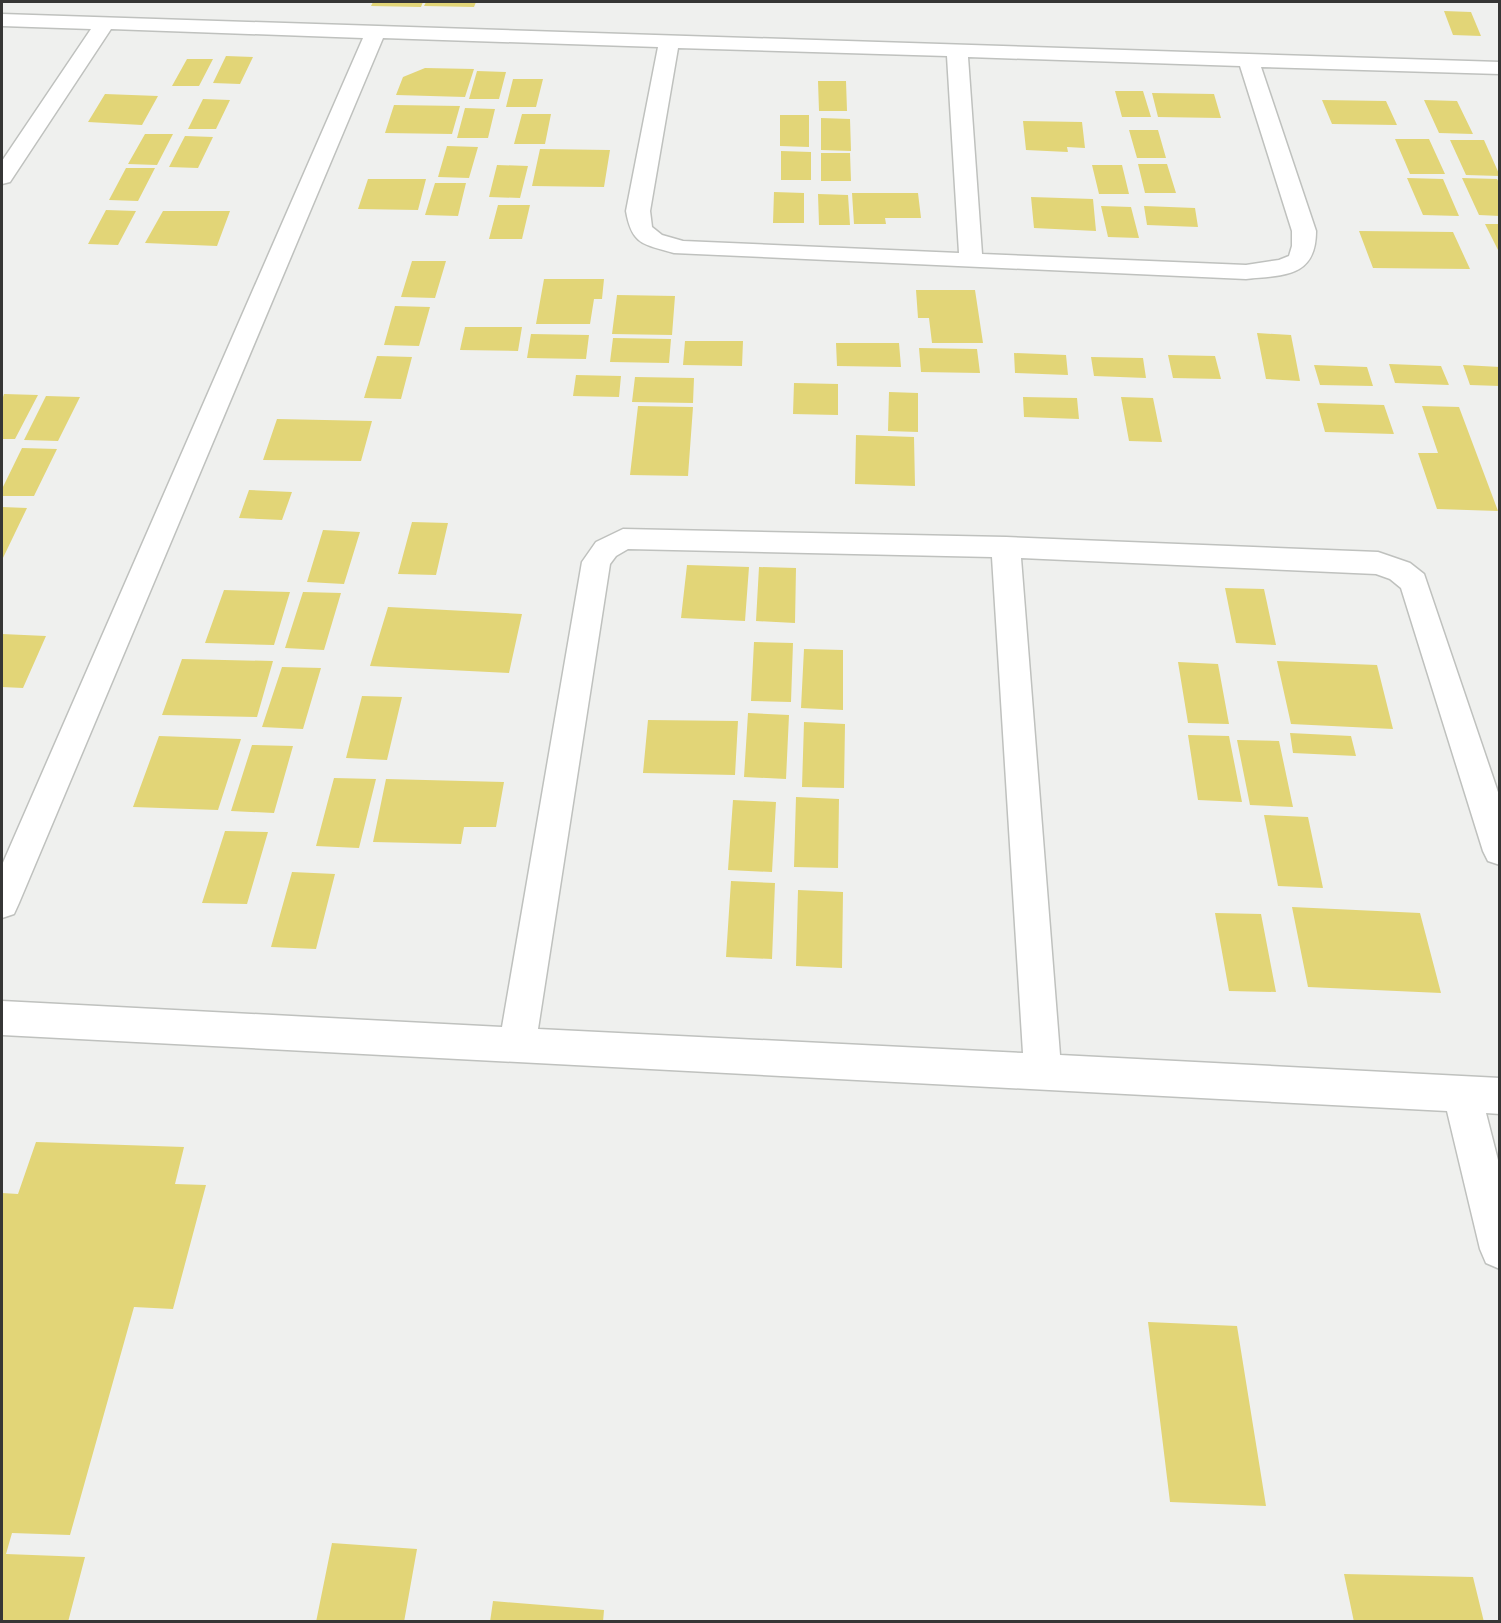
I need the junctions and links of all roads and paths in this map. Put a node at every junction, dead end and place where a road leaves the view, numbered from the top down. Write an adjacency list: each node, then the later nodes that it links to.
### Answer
1 (2, 20): 2 (street)
2 (106, 22): 3 (street); 8 (street)
3 (376, 32): 4 (street); 12 (street)
4 (669, 43): 5 (street); 9 (street)
5 (957, 52): 6 (street); 9 (street)
6 (1249, 61): 7 (street); 9 (street)
7 (1500, 68)
8 (2, 177)
9 (971, 260)
10 (1006, 547): 11 (street); 14 (street); 15 (street)
11 (1500, 851)
12 (2, 903)
13 (2, 1018): 14 (street)
14 (517, 1044): 15 (street)
15 (1043, 1073): 16 (street)
16 (1462, 1094): 17 (street); 18 (street)
17 (1500, 1096)
18 (1500, 1249)

